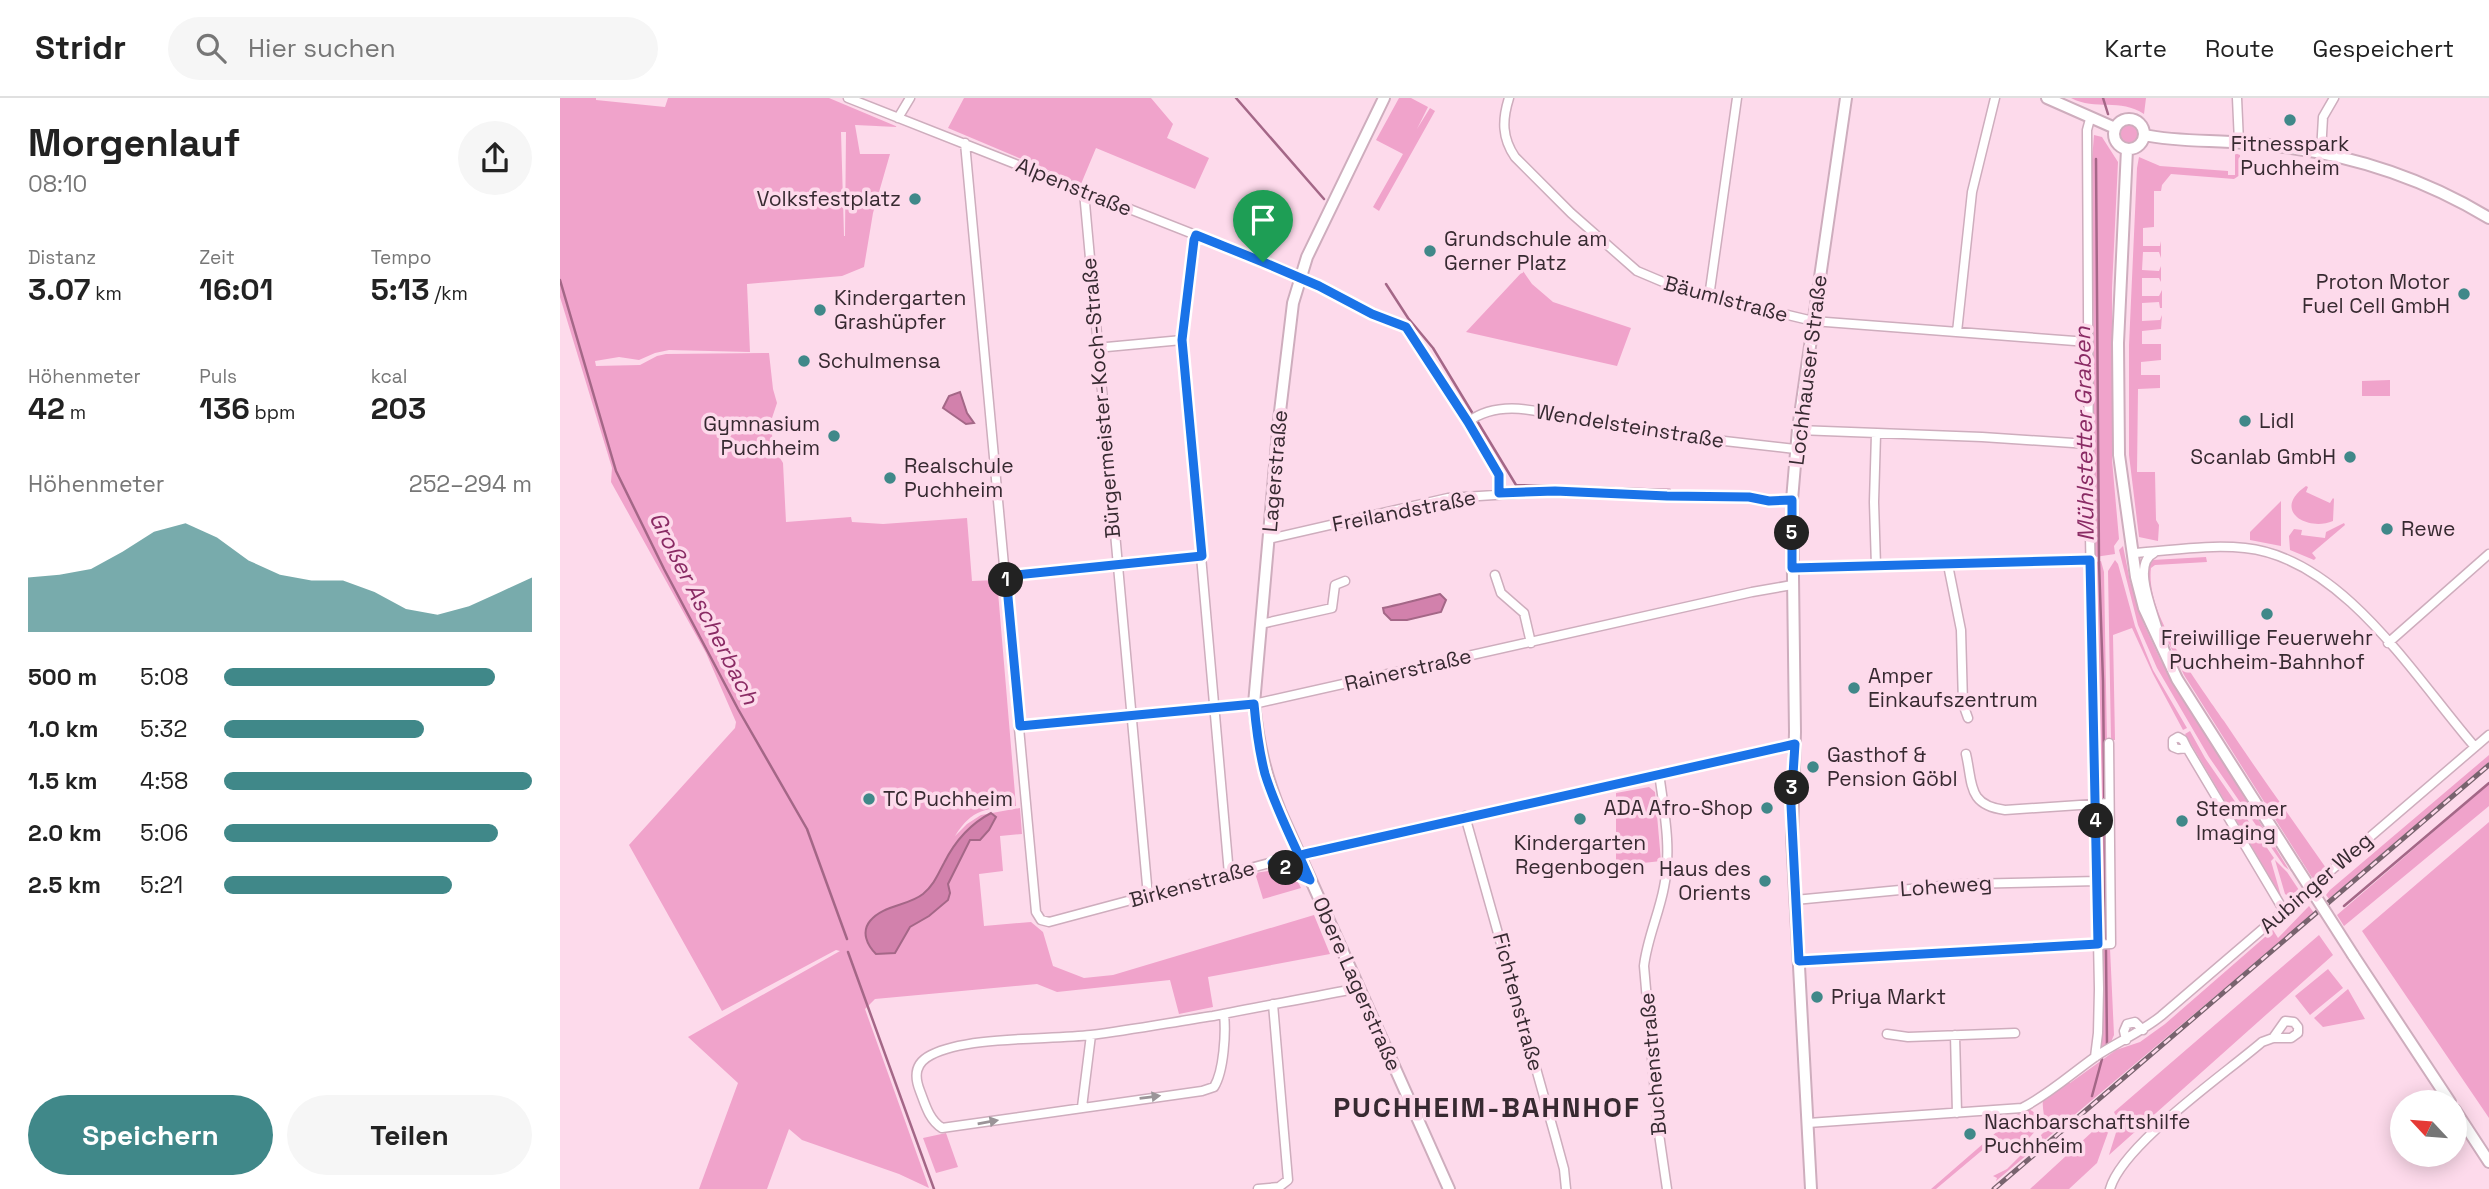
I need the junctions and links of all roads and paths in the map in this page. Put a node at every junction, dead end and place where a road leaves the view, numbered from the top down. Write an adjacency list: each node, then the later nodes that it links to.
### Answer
1 (848, 98): 11 (street, Alpenstraße)
2 (910, 98): 11 (street)
3 (1384, 98): 22 (street, Lagerstraße)
4 (1509, 98): 23 (street, Bäumlstraße)
5 (1737, 98): 23 (street)
6 (1846, 98): 24 (street, Lochhauser Straße)
7 (1995, 98): 25 (street)
8 (2047, 98): 12 (street)
9 (2237, 98): 15 (street)
10 (2334, 98): 18 (street)
11 (898, 118): 16 (street, Alpenstraße)
12 (2090, 119): 13 (street); 27 (street)
13 (2115, 128): 14 (street); 17 (street)
14 (2144, 135): 15 (street); 17 (street)
15 (2239, 142): 18 (street)
16 (965, 143): 19 (street, Alpenstraße); 47 (street)
17 (2127, 149): 38 (street)
18 (2321, 152): 20 (street)
19 (1084, 192): 21 (street, Alpenstraße); 28 (street, Bürgermeister-Koch-Straße)
20 (2489, 218)
21 (1196, 235): 22 (street, Alpenstraße); 26 (street)
22 (1299, 277): 29 (street, Alpenstraße); 36 (street, Lagerstraße)
23 (1709, 297): 24 (street, Bäumlstraße)
24 (1812, 321): 25 (street, Bäumlstraße); 30 (street, Lochhauser Straße)
25 (1957, 332): 27 (street, Bäumlstraße)
26 (1182, 340): 28 (street); 40 (street)
27 (2088, 342): 32 (street)
28 (1096, 348): 42 (street, Bürgermeister-Koch-Straße)
29 (1473, 418): 33 (street, Wendelsteinstraße); 34 (street, Alpenstraße)
30 (1798, 430): 31 (street); 33 (street, Lochhauser Straße)
31 (1876, 434): 32 (street); 44 (street)
32 (2088, 444): 41 (street)
33 (1796, 449): 35 (street, Lochhauser Straße)
34 (1499, 493): 35 (street, Freilandstraße); 36 (street, Freilandstraße)
35 (1792, 500): 45 (street, Lochhauser Straße)
36 (1269, 539): 50 (street, Lagerstraße)
37 (2159, 552): 38 (street); 52 (street); 53 (street)
38 (2132, 553): 53 (street)
39 (2489, 554): 52 (street)
40 (1202, 556): 42 (street); 55 (street)
41 (2090, 560): 43 (street); 66 (street)
42 (1116, 565): 47 (street); 56 (street, Bürgermeister-Koch-Straße)
43 (1948, 565): 44 (street); 57 (street)
44 (1876, 566): 45 (street)
45 (1792, 568): 49 (street, Lochhauser Straße)
46 (1495, 575): 51 (street)
47 (1006, 576): 58 (street)
48 (1345, 581): 50 (street)
49 (1792, 585): 51 (street, Rainerstraße); 61 (street, Lochhauser Straße)
50 (1261, 624): 54 (street, Lagerstraße)
51 (1531, 643): 54 (street, Rainerstraße)
52 (2388, 643): 62 (street)
53 (2177, 679): 89 (street, bridge)
54 (1254, 704): 55 (street, Rainerstraße); 68 (street, Lagerstraße)
55 (1216, 706): 56 (street, Rainerstraße); 70 (street)
56 (1130, 715): 58 (street, Rainerstraße); 73 (street, Bürgermeister-Koch-Straße)
57 (1968, 718)
58 (1020, 726): 73 (street, Birkenstraße)
59 (2489, 735): 62 (street, Aubinger Weg)
60 (2109, 743): 66 (street)
61 (1795, 744): 65 (street, Birkenstraße); 74 (street, Lochhauser Straße)
62 (2476, 747): 75 (street, Aubinger Weg)
63 (2187, 748): 75 (street)
64 (1966, 754): 66 (street)
65 (1659, 773): 67 (street, Birkenstraße); 98 (street, Buchenstraße)
66 (2103, 803): 72 (street); 76 (street)
67 (1465, 816): 68 (street, Birkenstraße); 97 (street, Fichtenstraße)
68 (1300, 855): 69 (street, Birkenstraße); 71 (street, Obere Lagerstraße)
69 (1272, 863): 70 (street, Birkenstraße); 71 (street)
70 (1230, 874): 73 (street, Birkenstraße)
71 (1310, 880): 78 (street, Obere Lagerstraße)
72 (2098, 881): 74 (street, Loheweg); 76 (street)
73 (1147, 896)
74 (1796, 900): 77 (street, Lochhauser Straße)
75 (2284, 911): 81 (street, Aubinger Weg)
76 (2103, 944): 77 (street); 88 (street)
77 (1799, 961): 92 (street, Lochhauser Straße)
78 (1358, 988): 79 (street); 96 (street, Obere Lagerstraße)
79 (1273, 1004): 80 (street); 95 (street)
80 (1224, 1013): 84 (street); 90 (street, one-way to 80)
81 (2143, 1030): 87 (street, Aubinger Weg); 87 (street, Aubinger Weg)
82 (2015, 1033): 85 (street)
83 (1887, 1034): 85 (street)
84 (1091, 1035): 90 (street); 90 (street, one-way to 90)
85 (1955, 1035): 91 (street)
86 (2273, 1038): 100 (street)
87 (2126, 1040): 88 (street, Aubinger Weg)
88 (2101, 1053): 91 (street, Aubinger Weg)
89 (2442, 1090)
90 (1082, 1107)
91 (1956, 1114): 92 (street, Aubinger Weg)
92 (1808, 1123): 99 (street, Lochhauser Straße)
93 (2468, 1130): 94 (street)
94 (2489, 1162)
95 (1258, 1189)
96 (1448, 1189)
97 (1566, 1189)
98 (1667, 1189)
99 (1811, 1189)
100 (2110, 1189)

